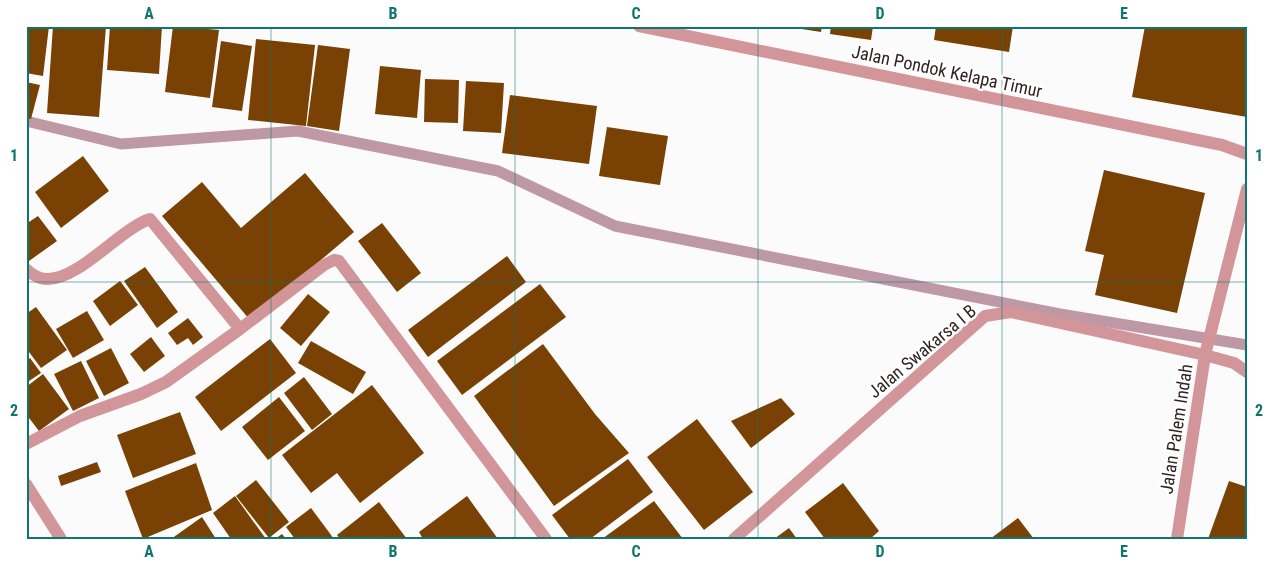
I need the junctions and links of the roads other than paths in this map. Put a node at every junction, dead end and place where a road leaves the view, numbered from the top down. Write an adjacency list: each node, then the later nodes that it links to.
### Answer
1 (646, 27): 2 (street, Jalan Pondok Kelapa Timur)
2 (1247, 154)
3 (1247, 189): 6 (street)
4 (26, 269): 5 (street)
5 (240, 329): 8 (street); 11 (street)
6 (1207, 349): 7 (street, Jalan Palem Indah); 12 (street, Jalan Swakarsa I B); 13 (street, Jalan Palem Indah)
7 (1247, 372)
8 (26, 444)
9 (26, 484): 10 (street)
10 (61, 539)
11 (546, 539)
12 (734, 539)
13 (1177, 539)

